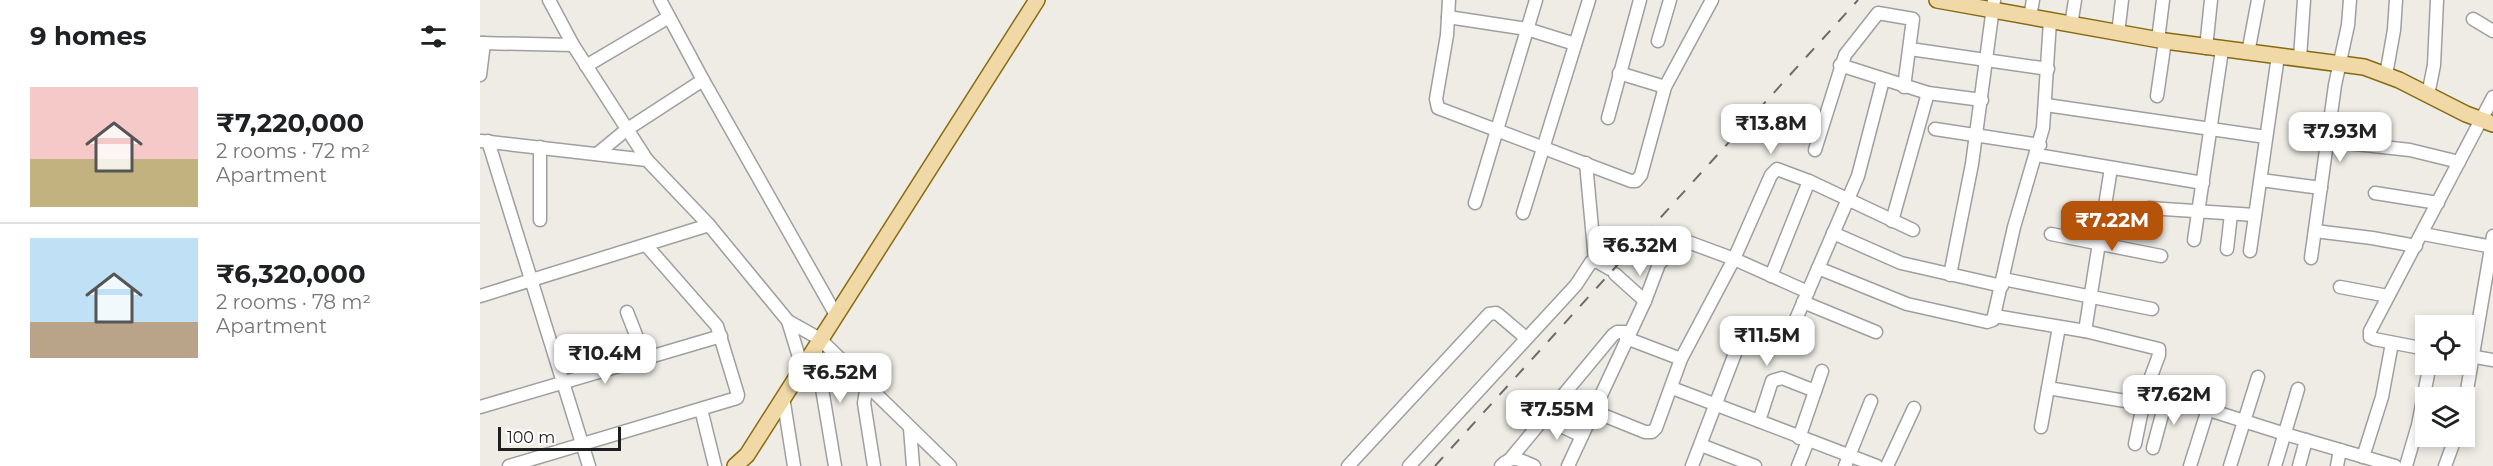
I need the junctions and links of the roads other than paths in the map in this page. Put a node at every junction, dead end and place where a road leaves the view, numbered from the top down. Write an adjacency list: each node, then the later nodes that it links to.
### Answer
1 (549, 0): 35 (street)
2 (1037, 0): 123 (main road)
3 (1449, 0): 23 (street)
4 (1536, 0): 28 (street)
5 (1589, 0): 34 (street)
6 (1640, 0): 46 (street)
7 (1670, 0): 31 (street)
8 (1710, 0): 51 (street)
9 (1937, 0): 21 (main road)
10 (2033, 0): 24 (street)
11 (2075, 0): 27 (street)
12 (2122, 0): 30 (street)
13 (2163, 0): 32 (street)
14 (2211, 0): 37 (street)
15 (2258, 0): 38 (street)
16 (2304, 0): 40 (street)
17 (2350, 0): 42 (street)
18 (2396, 0): 48 (street)
19 (2437, 0): 54 (street)
20 (662, 1): 22 (street)
21 (1993, 5): 24 (main road); 41 (street)
22 (669, 16): 44 (street); 49 (street)
23 (1448, 17): 28 (street); 64 (street)
24 (2030, 17): 26 (main road)
25 (2473, 19): 29 (street)
26 (2050, 21): 27 (main road); 45 (street)
27 (2071, 25): 30 (main road)
28 (1527, 29): 34 (street); 64 (street)
29 (2493, 31)
30 (2118, 33): 32 (main road)
31 (1658, 41)
32 (2162, 41): 37 (main road); 55 (street)
33 (482, 43): 35 (street); 47 (street)
34 (1575, 44): 70 (street)
35 (573, 45): 44 (street)
36 (1910, 49): 41 (street); 43 (street); 52 (street)
37 (2214, 49): 38 (main road); 62 (street)
38 (2248, 53): 39 (main road)
39 (2278, 56): 40 (main road); 66 (street)
40 (2300, 58): 42 (main road)
41 (1988, 61): 45 (street); 57 (street)
42 (2340, 63): 48 (main road); 68 (street)
43 (1840, 65): 50 (street); 71 (street)
44 (586, 66): 63 (street)
45 (2048, 69): 58 (street)
46 (1619, 73): 51 (street); 59 (street)
47 (480, 75)
48 (2386, 75): 54 (main road)
49 (702, 80): 63 (street); 123 (street)
50 (1883, 80): 52 (street); 83 (street)
51 (1665, 87): 76 (street)
52 (1904, 87): 53 (street)
53 (1928, 93): 57 (street); 92 (street)
54 (2428, 95): 60 (main road)
55 (2157, 96)
56 (2493, 96): 60 (street)
57 (1982, 100): 65 (street)
58 (2046, 105): 62 (street); 72 (street)
59 (1608, 118)
60 (2487, 122): 75 (street)
61 (1935, 129): 65 (street)
62 (2211, 129): 66 (street); 80 (street)
63 (626, 130): 73 (street); 74 (street)
64 (1497, 130): 70 (street); 84 (street)
65 (1976, 136): 72 (street); 111 (street)
66 (2266, 137): 78 (street)
67 (484, 141): 69 (street); 113 (street)
68 (2328, 141): 75 (street); 81 (street)
69 (540, 147): 73 (street); 91 (street)
70 (1544, 147): 76 (street); 87 (street)
71 (1815, 150)
72 (2038, 150): 77 (street); 114 (street)
73 (597, 154): 74 (street)
74 (647, 160): 93 (street)
75 (2459, 162): 85 (street)
76 (1586, 163): 109 (street)
77 (2111, 168): 80 (street); 102 (street)
78 (2260, 180): 81 (street); 90 (street)
79 (1809, 181): 83 (street); 108 (street); 112 (street)
80 (2203, 183): 88 (street)
81 (2321, 188): 95 (street)
82 (2374, 193): 85 (street)
83 (1849, 199): 92 (street); 96 (street)
84 (1475, 203)
85 (2438, 203): 98 (street)
86 (2149, 208): 88 (street)
87 (1523, 213)
88 (2198, 213): 89 (street); 99 (street)
89 (2231, 214): 90 (street); 104 (street)
90 (2255, 215): 105 (street)
91 (540, 220)
92 (1892, 221): 94 (street)
93 (709, 225): 101 (street); 125 (street)
94 (1913, 230)
95 (2315, 231): 103 (street); 107 (street)
96 (1833, 233): 110 (street); 111 (street)
97 (2051, 234): 102 (street)
98 (2422, 234): 100 (street); 103 (street)
99 (2194, 240)
100 (2492, 243): 127 (street)
101 (646, 244): 113 (street); 132 (street)
102 (2098, 244): 106 (street); 120 (street)
103 (2416, 246): 118 (street)
104 (2227, 249)
105 (2250, 251)
106 (2161, 256)
107 (2311, 258)
108 (1734, 259): 112 (street); 116 (street); 140 (street)
109 (1591, 264): 116 (street); 133 (street)
110 (1818, 268): 119 (street); 124 (street)
111 (1950, 275): 114 (street)
112 (1771, 276): 119 (street)
113 (531, 280): 117 (street); 146 (street)
114 (2003, 283): 120 (street); 124 (street)
115 (2340, 287): 118 (street)
116 (1648, 292): 131 (street)
117 (480, 296)
118 (2388, 296): 136 (street)
119 (1805, 297): 129 (street); 130 (street)
120 (2091, 297): 121 (street); 128 (street)
121 (2152, 309)
122 (627, 312): 139 (street)
123 (836, 315): 134 (main road)
124 (1995, 316): 126 (street)
125 (788, 321): 134 (street); 142 (street)
126 (2059, 327): 128 (street); 149 (street)
127 (2475, 327)
128 (2085, 331): 151 (street)
129 (1876, 332)
130 (1790, 333)
131 (1627, 335): 140 (street); 162 (street); 163 (street)
132 (721, 336): 139 (street); 160 (street)
133 (1526, 338): 191 (street); 192 (street)
134 (818, 343): 142 (main road); 147 (street); 187 (street)
135 (1739, 343): 156 (street)
136 (2392, 343): 137 (street); 178 (street)
137 (2415, 347)
138 (2475, 357): 141 (street)
139 (645, 358): 146 (street)
140 (1681, 359): 148 (street)
141 (2493, 360)
142 (802, 367): 154 (main road)
143 (1822, 371): 152 (street)
144 (2428, 375): 206 (street)
145 (2258, 377): 165 (street)
146 (563, 382): 158 (street); 172 (street)
147 (867, 385): 167 (street); 188 (street)
148 (1672, 388): 156 (street); 162 (street)
149 (2048, 388): 157 (street); 166 (street)
150 (2298, 389): 168 (street)
151 (2146, 390): 153 (street); 157 (street)
152 (1815, 391): 164 (street); 170 (street)
153 (2167, 396): 161 (street); 176 (street)
154 (783, 397): 179 (main road); 186 (street)
155 (1871, 401): 180 (street)
156 (1715, 404): 164 (street); 174 (street)
157 (2143, 404): 173 (street)
158 (480, 407)
159 (1914, 408): 199 (street)
160 (701, 409): 172 (street); 184 (street)
161 (2208, 409): 165 (street); 200 (street)
162 (1593, 411): 169 (street)
163 (1544, 418): 169 (street); 181 (street)
164 (1759, 421): 170 (street)
165 (2244, 421): 168 (street); 201 (street)
166 (2041, 427)
167 (910, 428): 189 (street); 190 (street)
168 (2285, 434): 171 (street); 202 (street)
169 (1582, 436): 194 (street)
170 (1803, 440): 180 (street); 197 (street)
171 (2306, 440): 177 (street); 203 (street)
172 (582, 444): 182 (street); 183 (street)
173 (2135, 444)
174 (1701, 445): 195 (street); 196 (street)
175 (2452, 447): 207 (street)
176 (2153, 448)
177 (2340, 450): 178 (street); 204 (street)
178 (2363, 457): 205 (street)
179 (747, 460): 185 (main road)
180 (1847, 461): 198 (street)
181 (1506, 462): 193 (street)
182 (509, 466)
183 (590, 466)
184 (715, 466)
185 (735, 466)
186 (794, 466)
187 (835, 466)
188 (874, 466)
189 (913, 466)
190 (950, 466)
191 (1348, 466)
192 (1409, 466)
193 (1534, 466)
194 (1568, 466)
195 (1692, 466)
196 (1755, 466)
197 (1798, 466)
198 (1877, 466)
199 (1887, 466)
200 (2190, 466)
201 (2230, 466)
202 (2276, 466)
203 (2299, 466)
204 (2337, 466)
205 (2395, 466)
206 (2406, 466)
207 (2445, 466)

